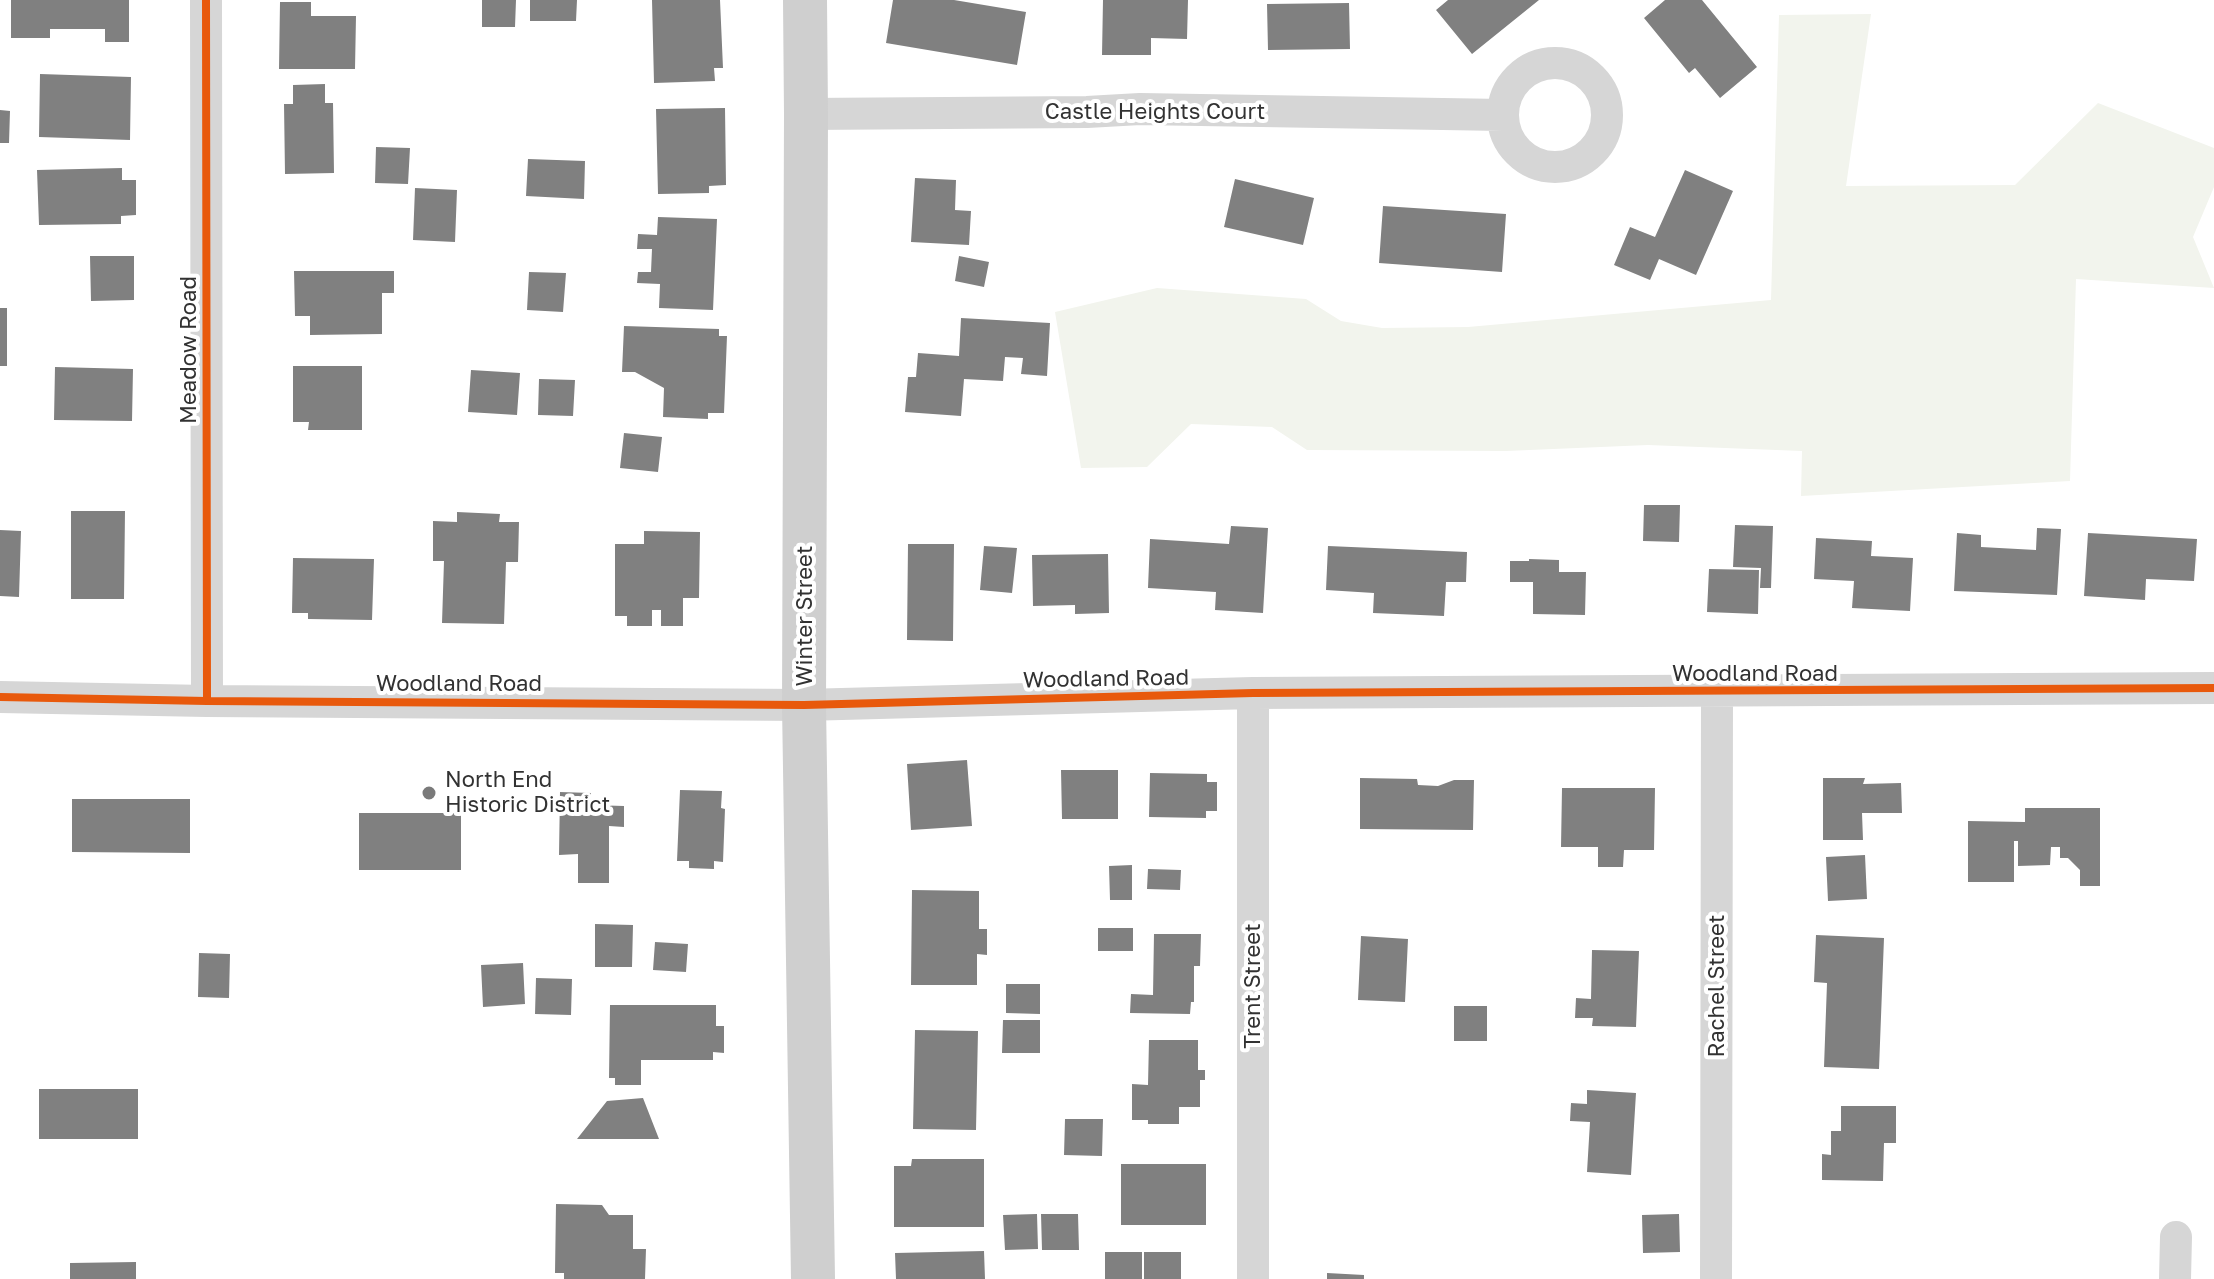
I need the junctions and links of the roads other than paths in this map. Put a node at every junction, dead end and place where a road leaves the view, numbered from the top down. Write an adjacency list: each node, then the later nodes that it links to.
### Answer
1 (206, 0): 9 (street, Meadow Road)
2 (805, 0): 3 (main road, Winter Street)
3 (806, 114): 4 (street, Castle Heights Court); 10 (main road, Winter Street)
4 (1503, 115)
5 (2214, 688): 6 (street, Woodland Road)
6 (1717, 692): 7 (street, Woodland Road); 14 (street, Rachel Street)
7 (1253, 693): 10 (street, Woodland Road); 13 (street, Trent Street)
8 (0, 697): 9 (street, Woodland Road)
9 (207, 701): 10 (street, Woodland Road)
10 (804, 705): 12 (main road, Winter Street)
11 (2176, 1237): 15 (street)
12 (813, 1279)
13 (1253, 1279)
14 (1716, 1279)
15 (2175, 1279)

